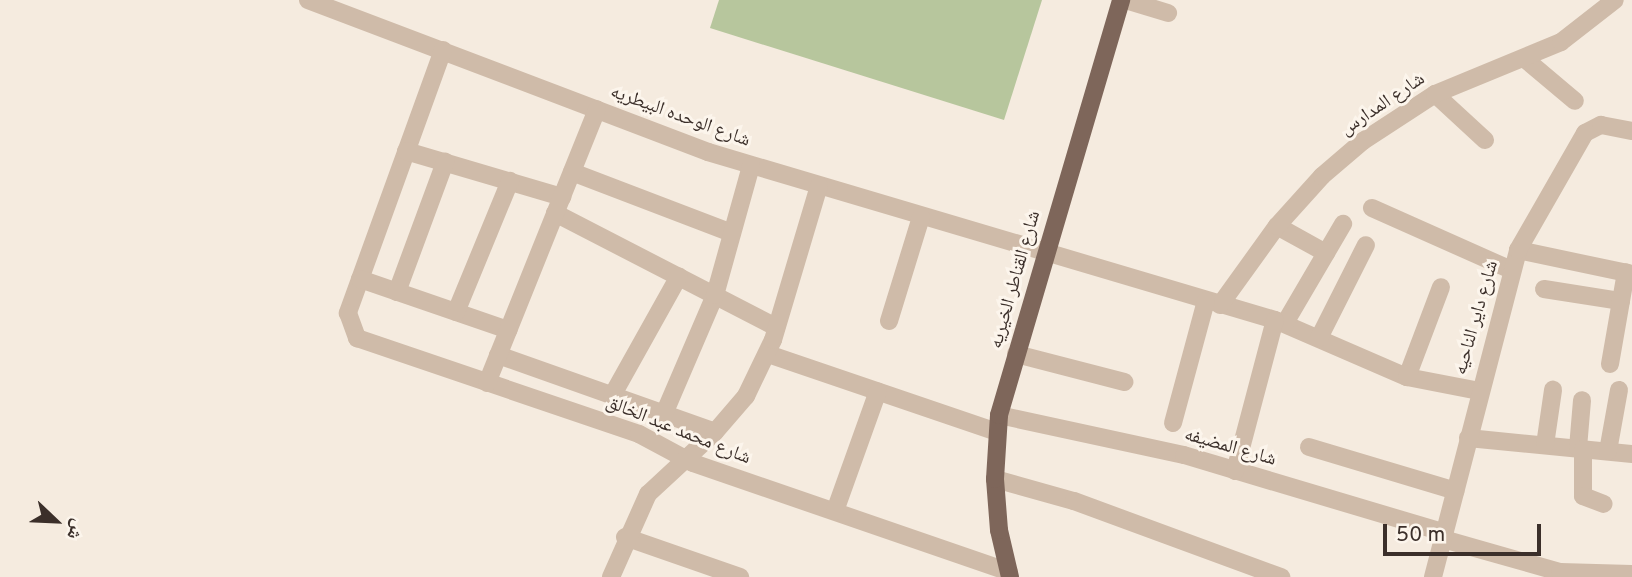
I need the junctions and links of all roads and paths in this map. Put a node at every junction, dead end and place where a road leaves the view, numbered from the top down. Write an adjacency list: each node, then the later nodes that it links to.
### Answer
1 (308, 0): 5 (street, شارع الوحده البيطريه)
2 (1123, 0): 4 (street); 27 (main road, شارع القناطر الخيريه)
3 (1615, 0): 6 (street, شارع المدارس)
4 (1168, 13)
5 (443, 50): 9 (street, شارع الوحده البيطريه); 12 (street)
6 (1525, 59): 7 (street, شارع المدارس); 8 (street)
7 (1435, 94): 11 (street); 22 (street, شارع المدارس)
8 (1575, 102)
9 (597, 109): 14 (street, شارع الوحده البيطريه); 15 (street)
10 (1632, 131): 25 (street, شارع داير الناحيه)
11 (1485, 140)
12 (406, 151): 13 (street); 31 (street)
13 (445, 162): 16 (street); 34 (street)
14 (751, 166): 17 (street, شارع الوحده البيطريه); 23 (street)
15 (572, 172): 18 (street); 23 (street)
16 (510, 181): 18 (street); 38 (street)
17 (819, 186): 20 (street, شارع الوحده البيطريه); 41 (street)
18 (559, 205): 30 (street); 42 (street)
19 (1372, 208): 28 (street)
20 (921, 217): 27 (street, شارع الوحده البيطريه); 39 (street)
21 (1343, 223): 26 (street)
22 (1277, 226): 26 (street); 37 (street, شارع المدارس)
23 (732, 233): 35 (street)
24 (1366, 245): 43 (street)
25 (1518, 250): 28 (street, شارع داير الناحيه); 29 (street)
26 (1326, 253): 40 (street)
27 (1045, 254): 37 (street, شارع الوحده البيطريه); 45 (main road, شارع القناطر الخيريه)
28 (1511, 271): 54 (street, شارع داير الناحيه)
29 (1629, 273): 36 (street)
30 (678, 276): 35 (street); 55 (street)
31 (360, 279): 34 (street); 50 (street, شارع محمد عبد الخالق)
32 (1441, 287): 48 (street)
33 (1544, 289): 36 (street)
34 (397, 292): 38 (street)
35 (715, 295): 41 (street); 57 (street)
36 (1621, 301): 47 (street)
37 (1213, 303): 40 (street, شارع الوحده البيطريه); 58 (street)
38 (456, 312): 42 (street)
39 (889, 321)
40 (1280, 321): 43 (street, شارع الوحده البيطريه); 68 (street)
41 (776, 327): 44 (street)
42 (508, 330): 46 (street)
43 (1319, 338): 48 (street, شارع الوحده البيطريه)
44 (768, 354): 53 (street, شارع المضيفه); 60 (street)
45 (1016, 354): 49 (street); 59 (main road, شارع القناطر الخيريه)
46 (498, 355): 50 (street); 55 (street)
47 (1610, 364)
48 (1407, 377): 54 (street, شارع الوحده البيطريه)
49 (1125, 382)
50 (487, 383): 67 (street, شارع محمد عبد الخالق)
51 (1553, 390): 62 (street)
52 (1619, 390): 65 (street)
53 (878, 391): 59 (street, شارع المضيفه); 72 (street)
54 (1479, 391): 61 (street, شارع داير الناحيه)
55 (612, 396): 57 (street)
56 (1582, 401): 64 (street)
57 (664, 414): 60 (street)
58 (1173, 423)
59 (998, 424): 68 (street, شارع المضيفه); 69 (main road, شارع القناطر الخيريه)
60 (715, 432): 67 (street)
61 (1468, 438): 62 (street); 70 (street, شارع داير الناحيه)
62 (1545, 445): 64 (street)
63 (1309, 447): 70 (street)
64 (1580, 449): 65 (street); 71 (street)
65 (1608, 451): 66 (street)
66 (1632, 454)
67 (682, 458): 72 (street, شارع محمد عبد الخالق); 74 (street)
68 (1235, 471): 73 (street, شارع المضيفه)
69 (995, 479): 75 (street); 76 (main road, شارع القناطر الخيريه)
70 (1456, 491): 73 (street, شارع داير الناحيه)
71 (1604, 504)
72 (835, 511): 76 (street, شارع محمد عبد الخالق)
73 (1444, 536): 77 (street, شارع المضيفه); 81 (street, شارع داير الناحيه)
74 (625, 537): 79 (street); 80 (street)
75 (1235, 570): 78 (street)
76 (1010, 574)
77 (1632, 574)
78 (1271, 576)
79 (611, 577)
80 (740, 577)
81 (1433, 577)

